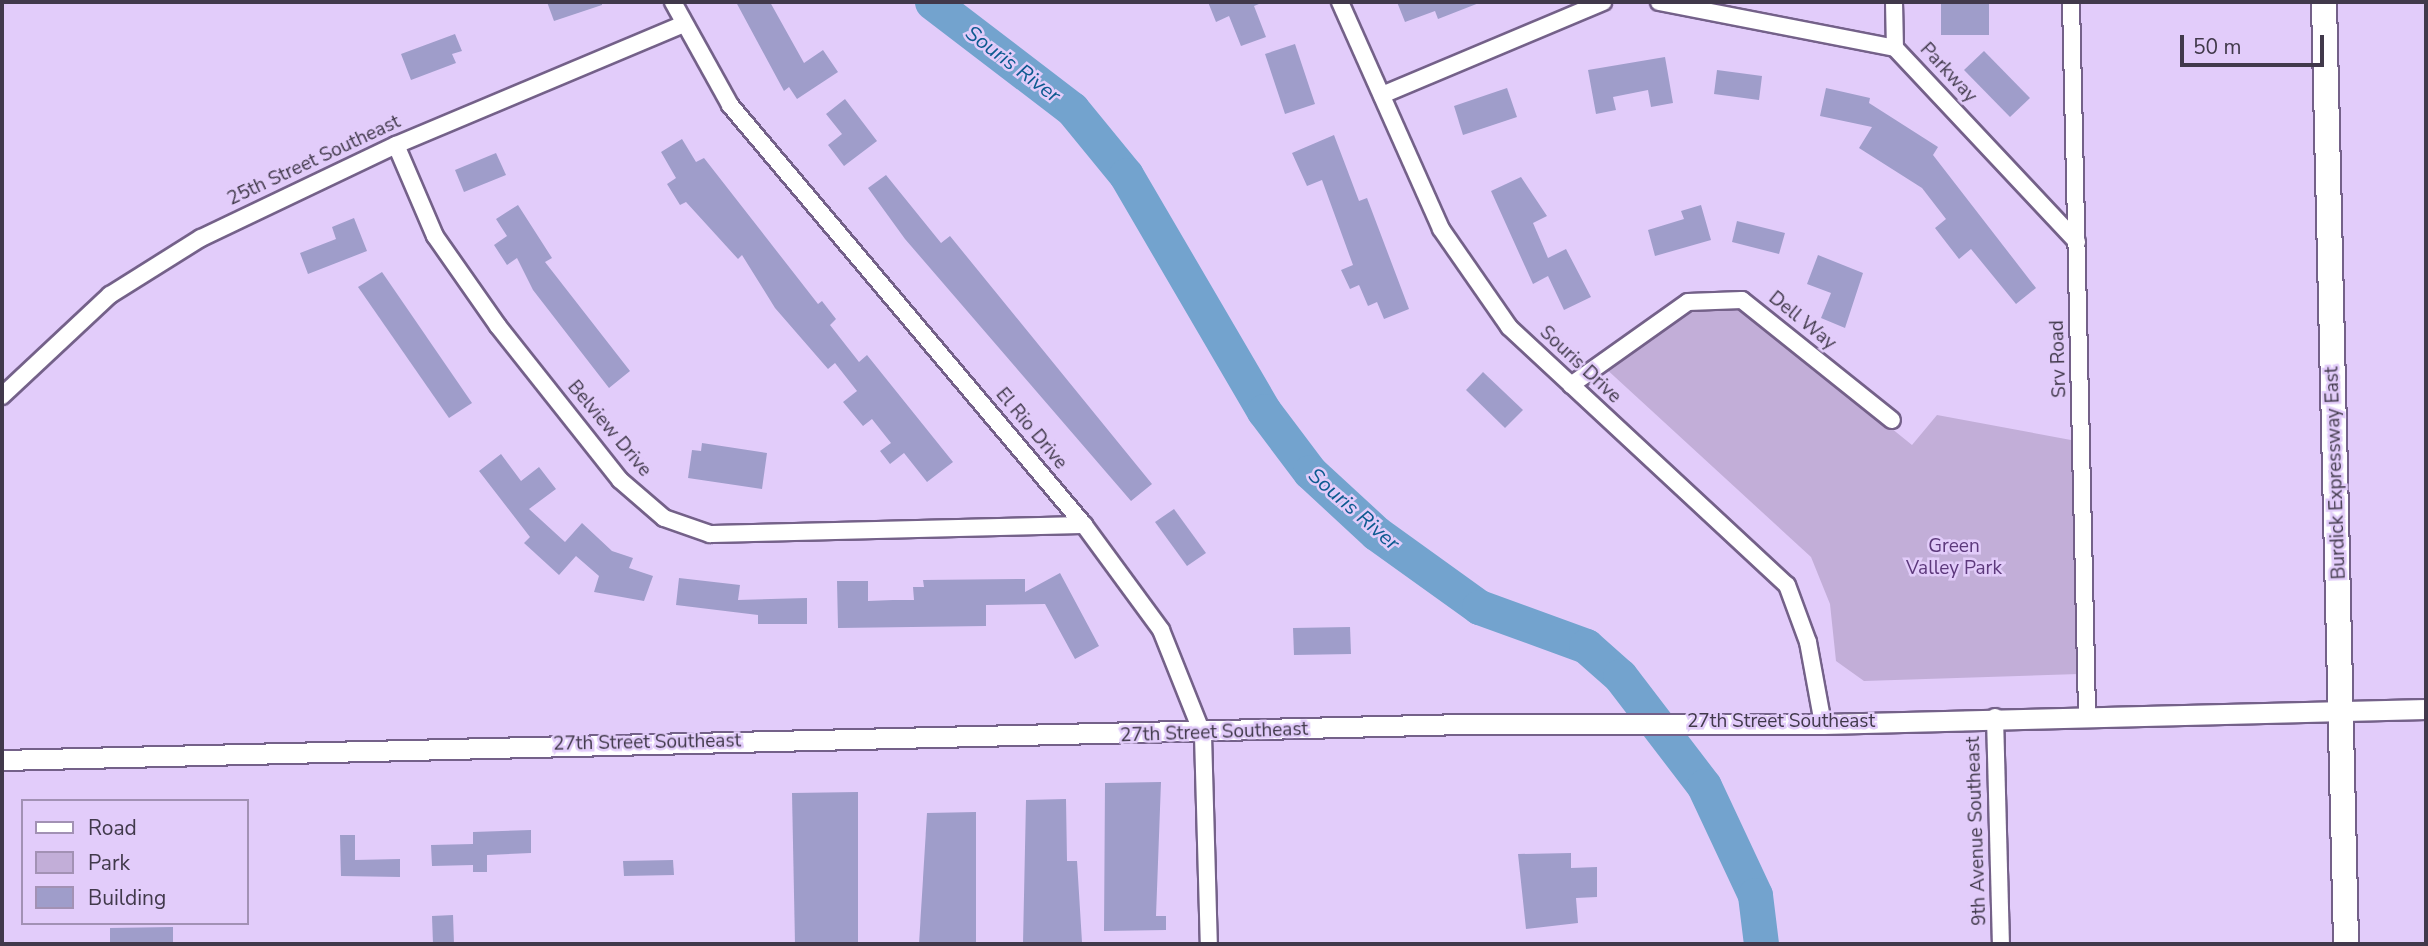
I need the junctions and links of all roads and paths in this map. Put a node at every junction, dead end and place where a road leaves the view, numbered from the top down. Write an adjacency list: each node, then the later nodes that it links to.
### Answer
1 (673, 2): 8 (street, El Rio Drive)
2 (1340, 2): 10 (street, Souris Drive)
3 (1602, 2): 10 (street)
4 (1659, 2): 9 (street, Parkway)
5 (1894, 2): 9 (street)
6 (2071, 2): 12 (street, Srv Road)
7 (2324, 2): 18 (main road, Burdick Expressway East)
8 (681, 25): 11 (street, 25th Street Southeast); 16 (street, El Rio Drive)
9 (1895, 48): 12 (street, Parkway)
10 (1382, 95): 13 (street, Souris Drive)
11 (396, 145): 14 (street, 25th Street Southeast); 16 (street, Belview Drive)
12 (2077, 242): 19 (street, Srv Road)
13 (1571, 385): 15 (street, Dell Way); 21 (street, Souris Drive)
14 (2, 396)
15 (1892, 420)
16 (1084, 525): 22 (street, El Rio Drive)
17 (2426, 709): 18 (street, 27th Street Southeast)
18 (2342, 710): 19 (street, 27th Street Southeast); 26 (main road, Burdick Expressway East)
19 (2088, 714): 20 (street, 27th Street Southeast)
20 (1995, 717): 21 (street, 27th Street Southeast); 25 (street, 9th Avenue Southeast)
21 (1823, 724): 22 (street, 27th Street Southeast)
22 (1203, 735): 23 (street, 27th Street Southeast); 24 (street, El Rio Drive)
23 (2, 760)
24 (1209, 944)
25 (2001, 944)
26 (2346, 944)

